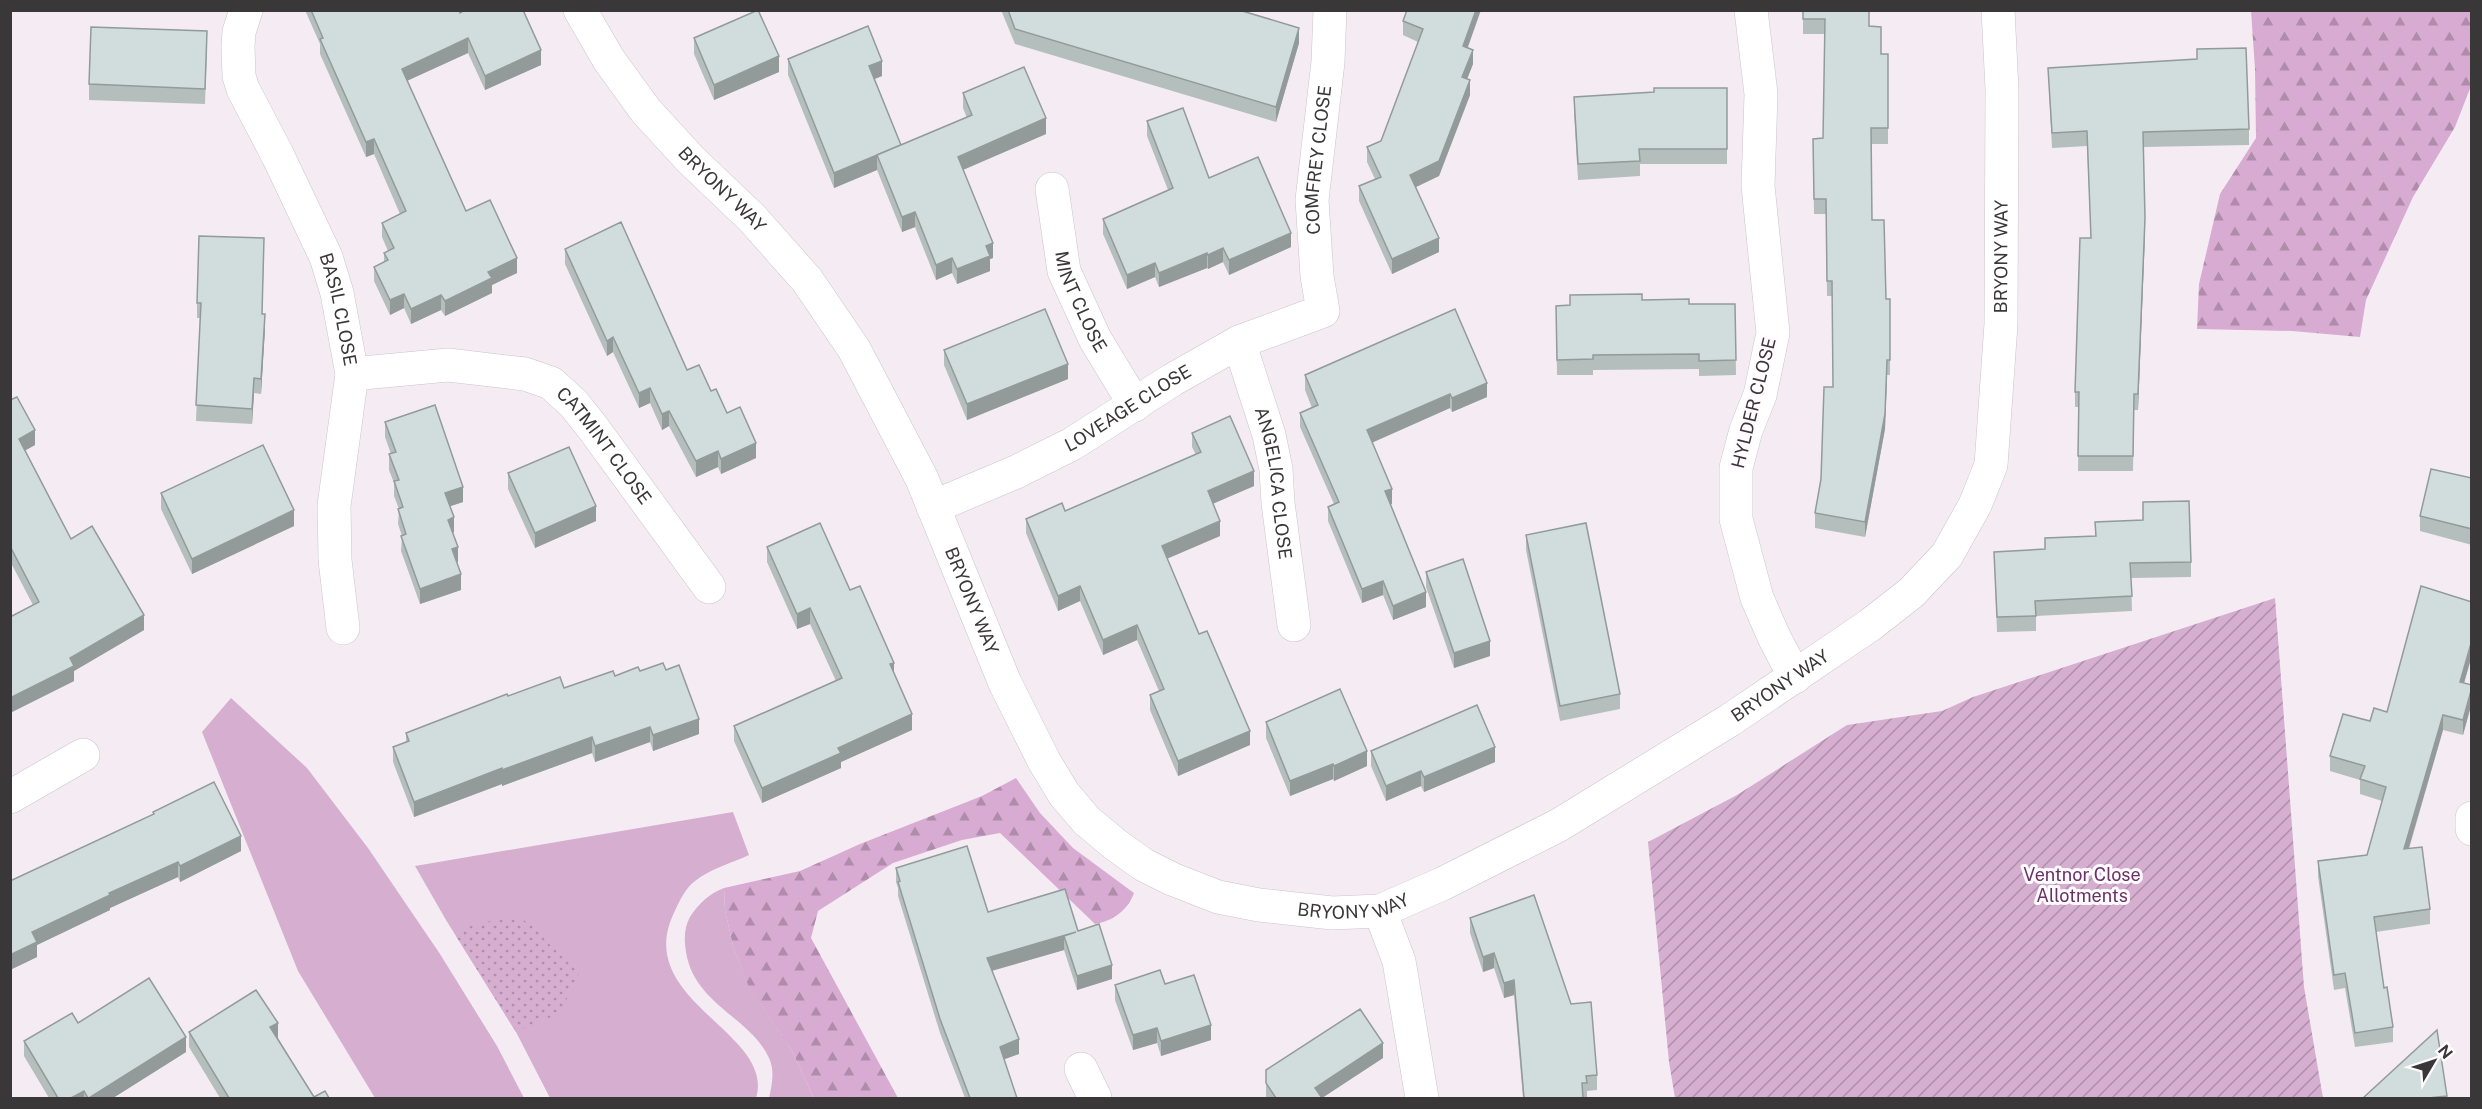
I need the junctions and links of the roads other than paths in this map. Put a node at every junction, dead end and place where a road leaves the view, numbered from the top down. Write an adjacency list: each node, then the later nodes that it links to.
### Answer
1 (246, 10): 9 (street, BASIL CLOSE)
2 (580, 10): 11 (street, BRYONY WAY)
3 (1330, 10): 7 (street, COMFREY CLOSE)
4 (1751, 10): 15 (street, HYLDER CLOSE)
5 (1998, 10): 15 (street, BRYONY WAY)
6 (1052, 189): 10 (street, MINT CLOSE)
7 (1323, 311): 8 (street, LOVEAGE CLOSE)
8 (1239, 342): 10 (street, LOVEAGE CLOSE); 13 (street, ANGELICA CLOSE)
9 (352, 374): 12 (street, CATMINT CLOSE); 14 (street, BASIL CLOSE)
10 (1135, 405): 11 (street, LOVEAGE CLOSE)
11 (933, 507): 20 (street, BRYONY WAY)
12 (709, 587)
13 (1294, 625)
14 (343, 628)
15 (1795, 677): 20 (street, BRYONY WAY)
16 (83, 755): 17 (street)
17 (10, 796)
18 (2472, 818): 19 (street)
19 (2472, 829)
20 (1380, 911): 23 (street)
21 (1081, 1069): 22 (street)
22 (1095, 1098)
23 (1422, 1098)

